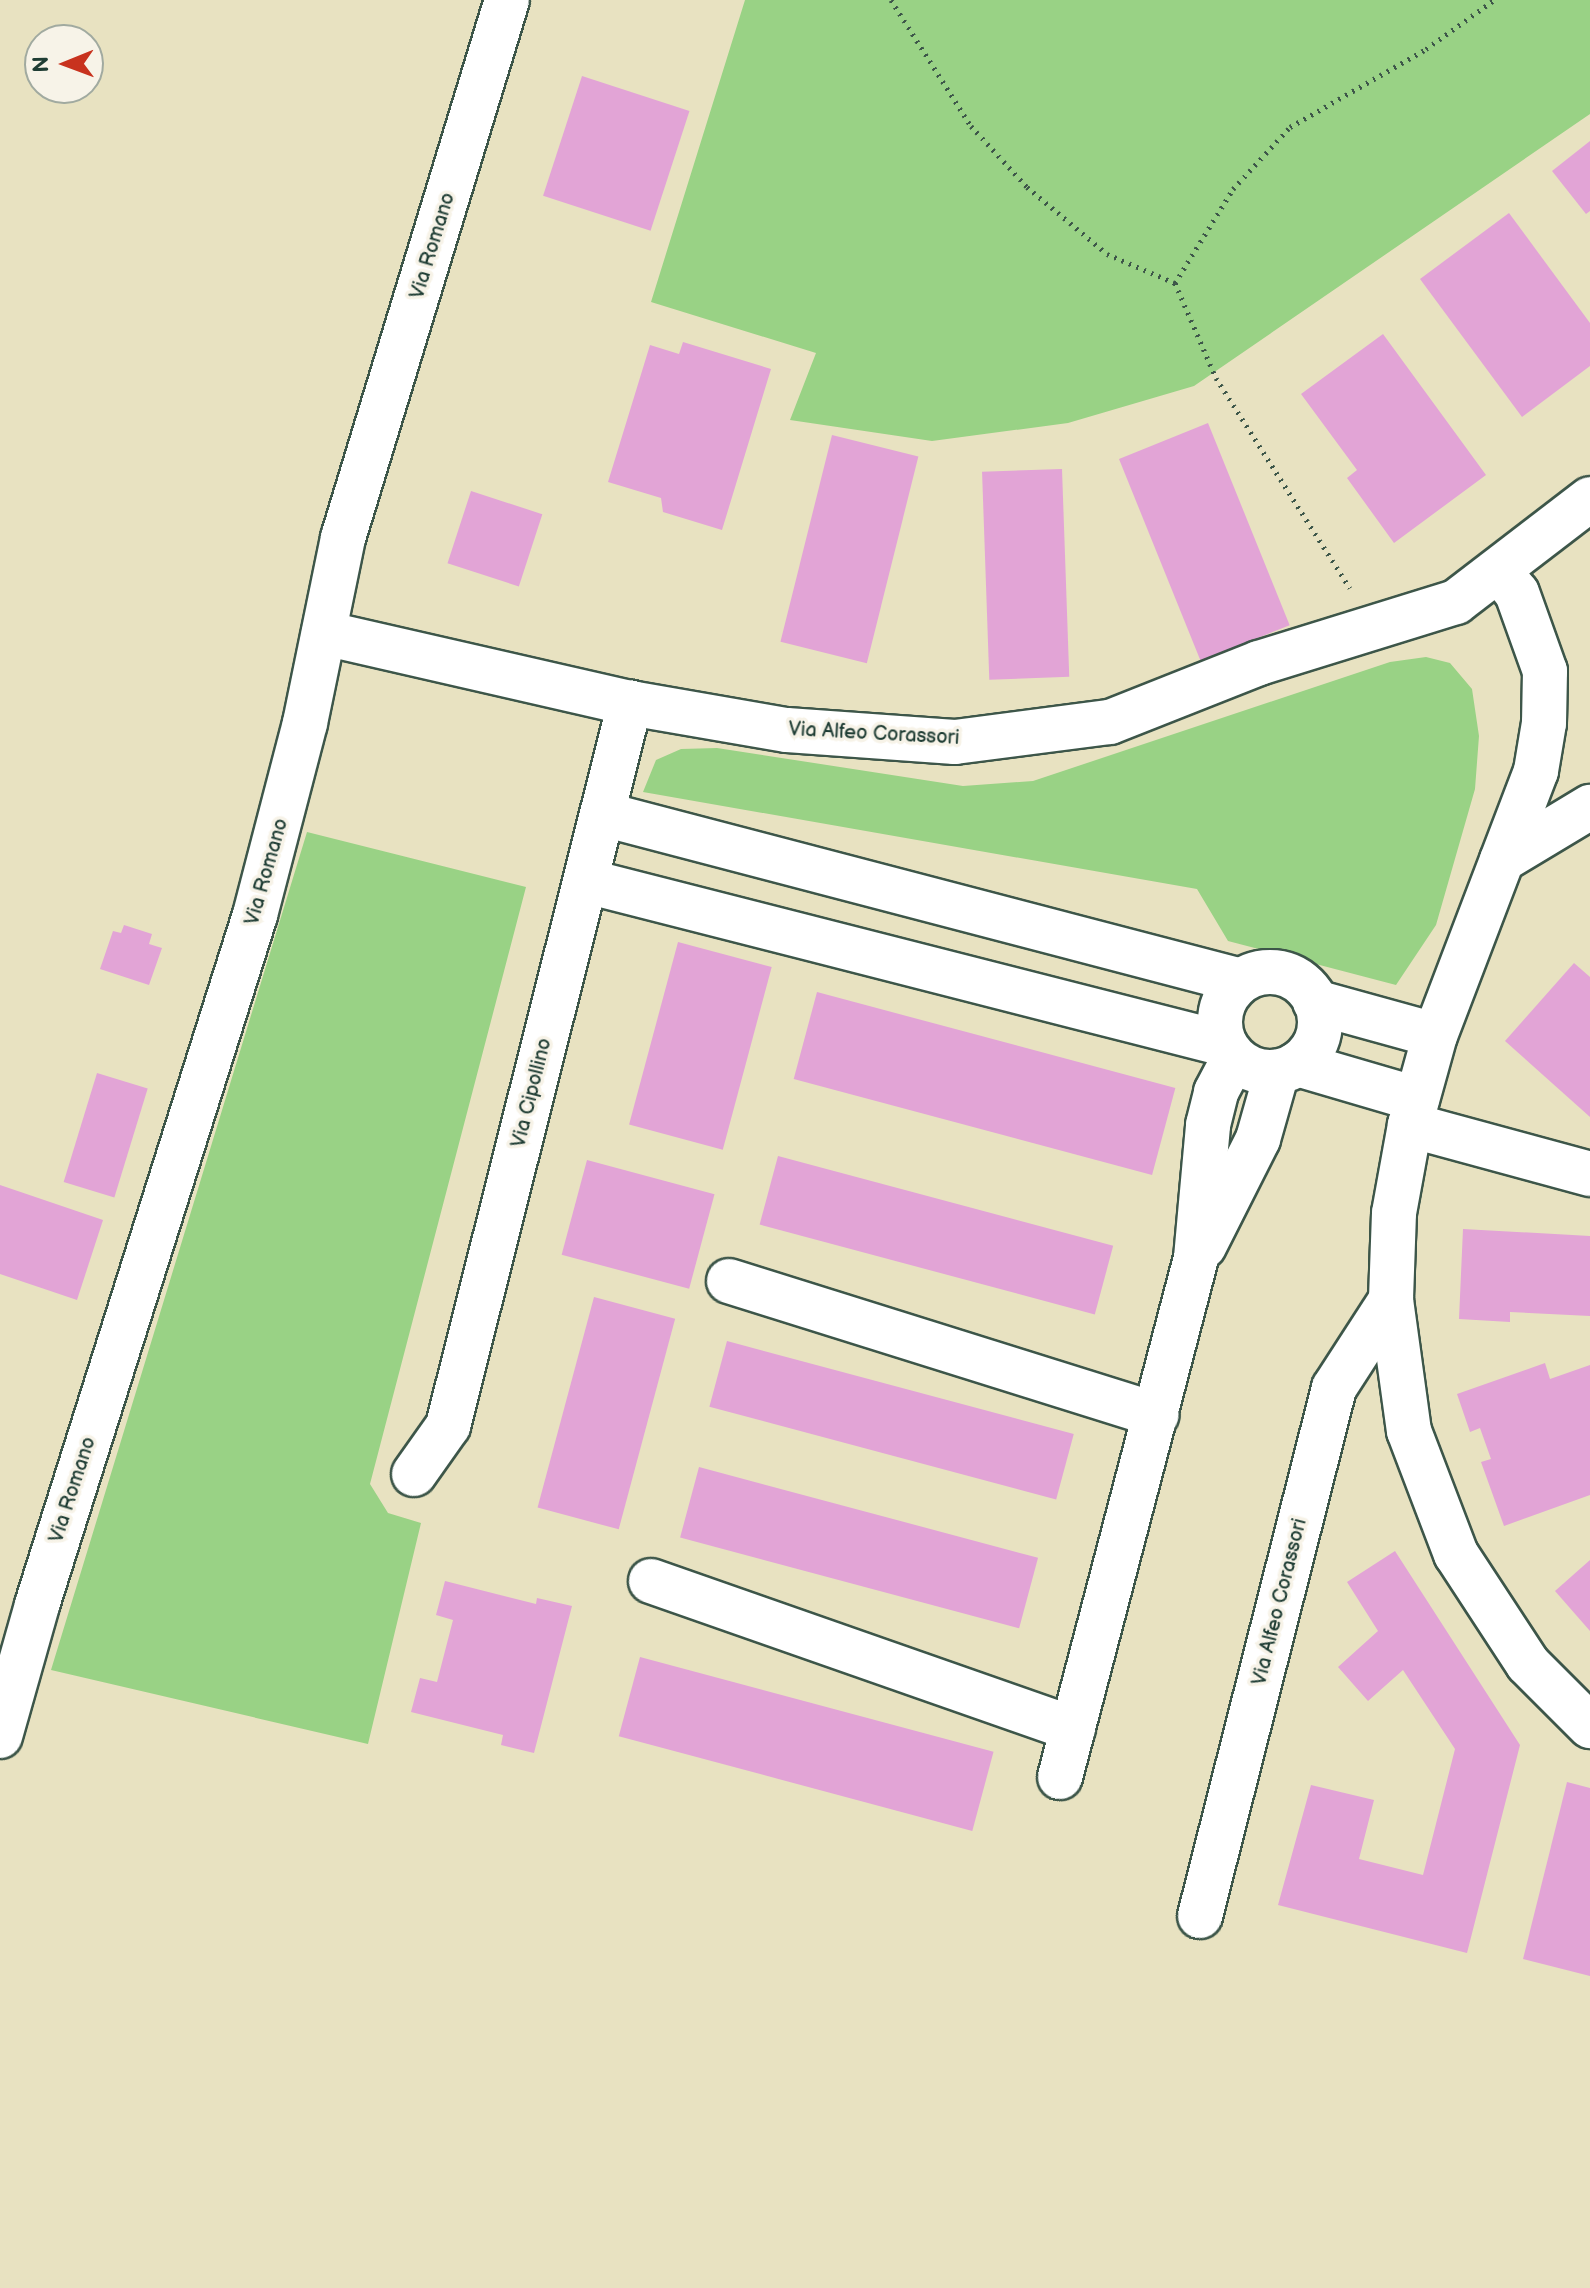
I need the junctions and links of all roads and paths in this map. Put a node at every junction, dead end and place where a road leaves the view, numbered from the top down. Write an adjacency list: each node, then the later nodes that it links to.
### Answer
1 (507, 0): 8 (street, Via Romano)
2 (891, 0): 4 (path)
3 (1494, 0): 4 (path)
4 (1175, 283): 7 (path)
5 (1590, 499): 6 (street, Via Alfeo Corassori)
6 (1499, 571): 7 (street, Via Alfeo Corassori); 12 (street)
7 (1376, 630): 9 (street, Via Alfeo Corassori)
8 (324, 633): 9 (street, Via Alfeo Corassori); 27 (street, Via Romano)
9 (630, 703): 11 (street, Via Cipollino)
10 (1590, 807): 12 (street)
11 (603, 814): 13 (street, Via Cipollino); 14 (street)
12 (1502, 860): 16 (street)
13 (586, 881): 17 (street); 25 (street, Via Cipollino)
14 (1241, 981): 15 (street); 17 (street)
15 (1315, 1002): 16 (street); 18 (street)
16 (1435, 1035): 19 (street)
17 (1229, 1051): 18 (street); 21 (street)
18 (1287, 1068): 19 (street); 21 (street)
19 (1413, 1112): 20 (street); 23 (street)
20 (1590, 1174)
21 (1196, 1258): 24 (street)
22 (729, 1281): 24 (street)
23 (1391, 1300): 28 (street); 31 (street, Via Alfeo Corassori)
24 (1157, 1415): 29 (street)
25 (414, 1474)
26 (651, 1581): 29 (street)
27 (3, 1717)
28 (1590, 1726)
29 (1073, 1729): 30 (street)
30 (1060, 1777)
31 (1200, 1916)

